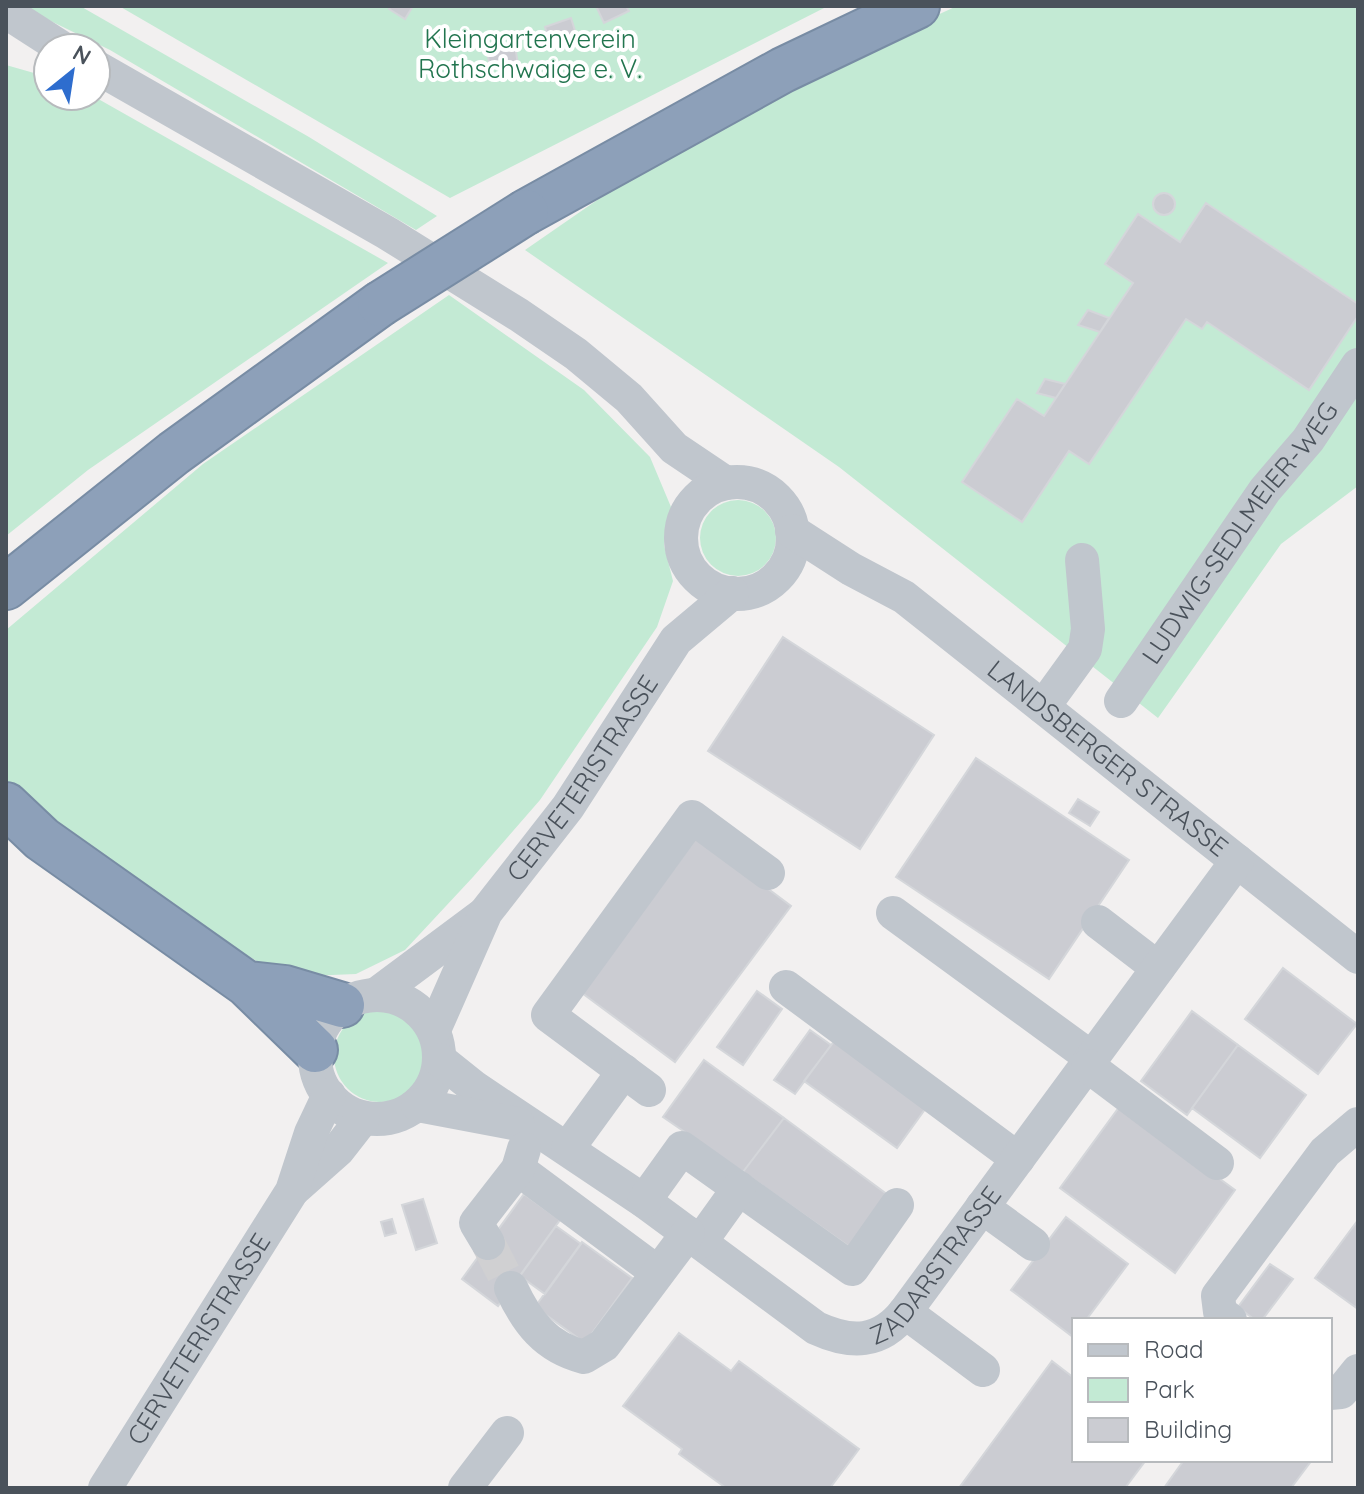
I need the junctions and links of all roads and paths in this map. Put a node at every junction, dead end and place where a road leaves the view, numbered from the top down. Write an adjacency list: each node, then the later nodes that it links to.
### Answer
1 (917, 6): 16 (highway, bridge)
2 (6, 12): 3 (street)
3 (37, 32)
4 (6, 40): 5 (street)
5 (32, 46)
6 (112, 76): 8 (street)
7 (1358, 365): 19 (street, LUDWIG-SEDLMEIER-WEG)
8 (674, 448): 9 (street); 10 (street)
9 (726, 483): 10 (street); 11 (street)
10 (689, 507): 13 (street)
11 (792, 531): 14 (street, LANDSBERGER STRASSE); 15 (street)
12 (1082, 560): 20 (street)
13 (691, 569): 17 (street); 18 (street, CERVETERISTRASSE)
14 (851, 569): 15 (street); 20 (street, LANDSBERGER STRASSE)
15 (780, 574): 17 (street)
16 (6, 587)
17 (732, 593): 18 (street, CERVETERISTRASSE)
18 (676, 640): 25 (street, CERVETERISTRASSE)
19 (1121, 701)
20 (1043, 707): 23 (street, LANDSBERGER STRASSE)
21 (6, 805): 22 (highway)
22 (24, 832): 30 (highway)
23 (1237, 861): 28 (street, LANDSBERGER STRASSE); 29 (street, ZADARSTRASSE)
24 (768, 873): 41 (street)
25 (486, 912): 32 (street, CERVETERISTRASSE); 33 (street, CERVETERISTRASSE)
26 (893, 913): 35 (street)
27 (1098, 922): 29 (street)
28 (1358, 957)
29 (1158, 968): 35 (street, ZADARSTRASSE)
30 (247, 984): 32 (highway); 34 (highway)
31 (786, 987): 42 (street)
32 (360, 1000): 33 (street); 34 (street, CERVETERISTRASSE)
33 (437, 1045): 37 (street, CERVETERISTRASSE); 40 (street, ZADARSTRASSE)
34 (315, 1050): 36 (street)
35 (1090, 1062): 42 (street, ZADARSTRASSE); 43 (street)
36 (329, 1095): 38 (street); 46 (street, CERVETERISTRASSE)
37 (418, 1105): 38 (street); 40 (street, ZADARSTRASSE)
38 (363, 1118): 46 (street, CERVETERISTRASSE)
39 (1358, 1124): 56 (street)
40 (530, 1125): 41 (street, ZADARSTRASSE); 44 (street)
41 (568, 1148): 47 (street, ZADARSTRASSE)
42 (1018, 1159): 49 (street, ZADARSTRASSE)
43 (1217, 1163)
44 (518, 1169): 51 (street); 53 (street)
45 (739, 1188): 47 (street); 48 (street); 50 (street)
46 (292, 1191): 61 (street, CERVETERISTRASSE)
47 (644, 1201): 50 (street, ZADARSTRASSE)
48 (897, 1205)
49 (982, 1207): 52 (street); 55 (street, ZADARSTRASSE)
50 (694, 1237): 53 (street); 55 (street, ZADARSTRASSE)
51 (488, 1243)
52 (1033, 1244)
53 (657, 1272): 54 (street)
54 (511, 1288)
55 (905, 1312): 57 (street)
56 (1228, 1318)
57 (983, 1370)
58 (1358, 1371): 59 (street)
59 (1332, 1393)
60 (507, 1433): 62 (street)
61 (105, 1488)
62 (465, 1488)

